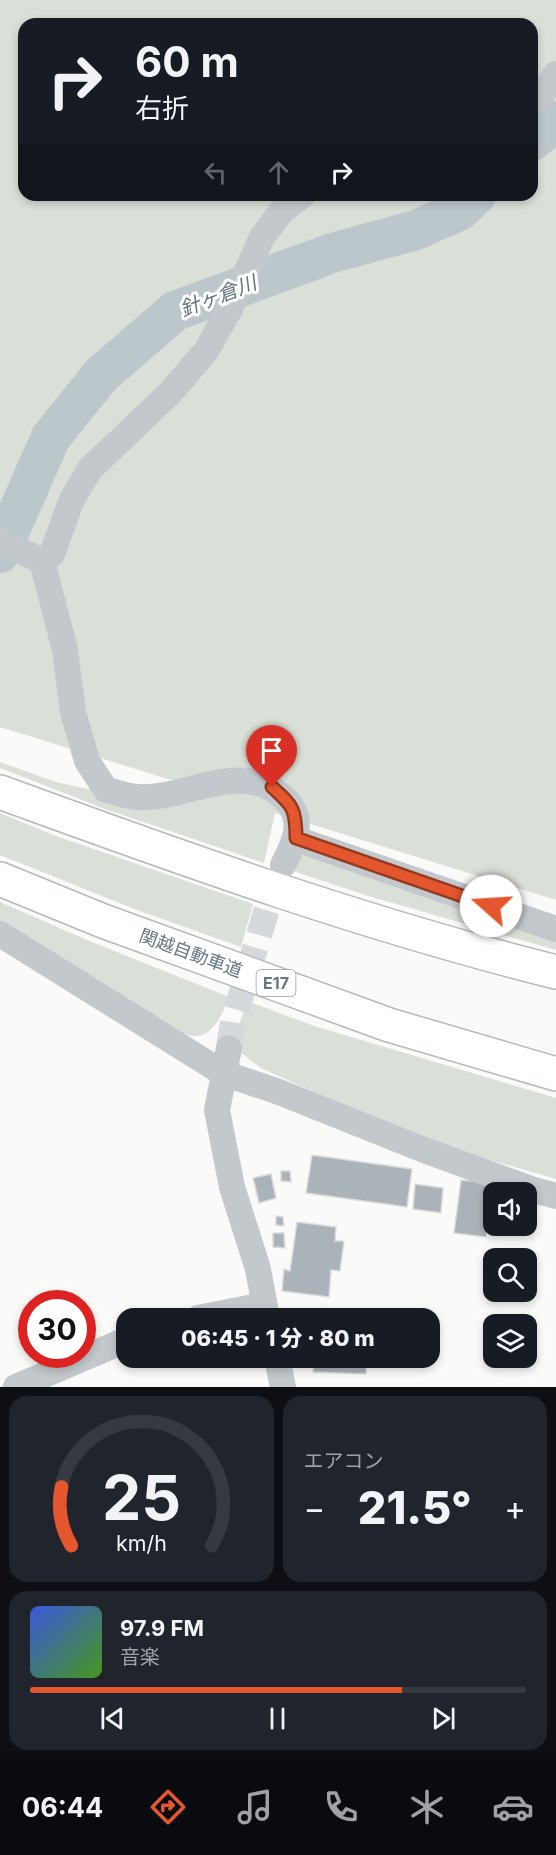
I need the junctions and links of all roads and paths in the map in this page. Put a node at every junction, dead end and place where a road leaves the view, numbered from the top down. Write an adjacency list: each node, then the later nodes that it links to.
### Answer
1 (556, 74): 2 (street)
2 (538, 98)
3 (295, 201): 5 (street)
4 (0, 541): 5 (street)
5 (42, 561): 7 (street)
6 (0, 792): 12 (highway)
7 (296, 838): 8 (street); 10 (street)
8 (283, 865)
9 (0, 879): 15 (highway, 関越自動車道 / E17)
10 (556, 929)
11 (0, 934): 14 (street)
12 (556, 972)
13 (229, 1048): 14 (street)
14 (223, 1073): 16 (street); 17 (street)
15 (556, 1074)
16 (556, 1196)
17 (264, 1308)
18 (116, 1345): 20 (street)
19 (279, 1368): 21 (street)
20 (27, 1385)
21 (283, 1387)

